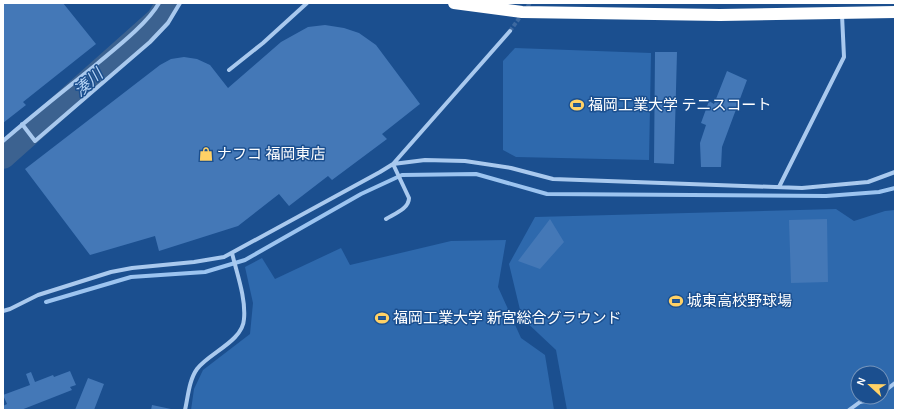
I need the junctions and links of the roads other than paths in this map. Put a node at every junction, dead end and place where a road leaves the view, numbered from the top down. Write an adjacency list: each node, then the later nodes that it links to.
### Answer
1 (159, 3): 9 (street)
2 (180, 3): 9 (street)
3 (307, 3): 8 (street)
4 (454, 3): 6 (highway)
5 (895, 12): 6 (highway)
6 (842, 13): 13 (street)
7 (510, 31): 11 (street)
8 (229, 70)
9 (22, 124): 10 (street)
10 (3, 141)
11 (393, 164): 13 (street); 14 (street); 15 (street)
12 (895, 172): 13 (street)
13 (779, 187)
14 (386, 219)
15 (232, 253): 16 (street); 17 (street)
16 (3, 311)
17 (185, 410)

